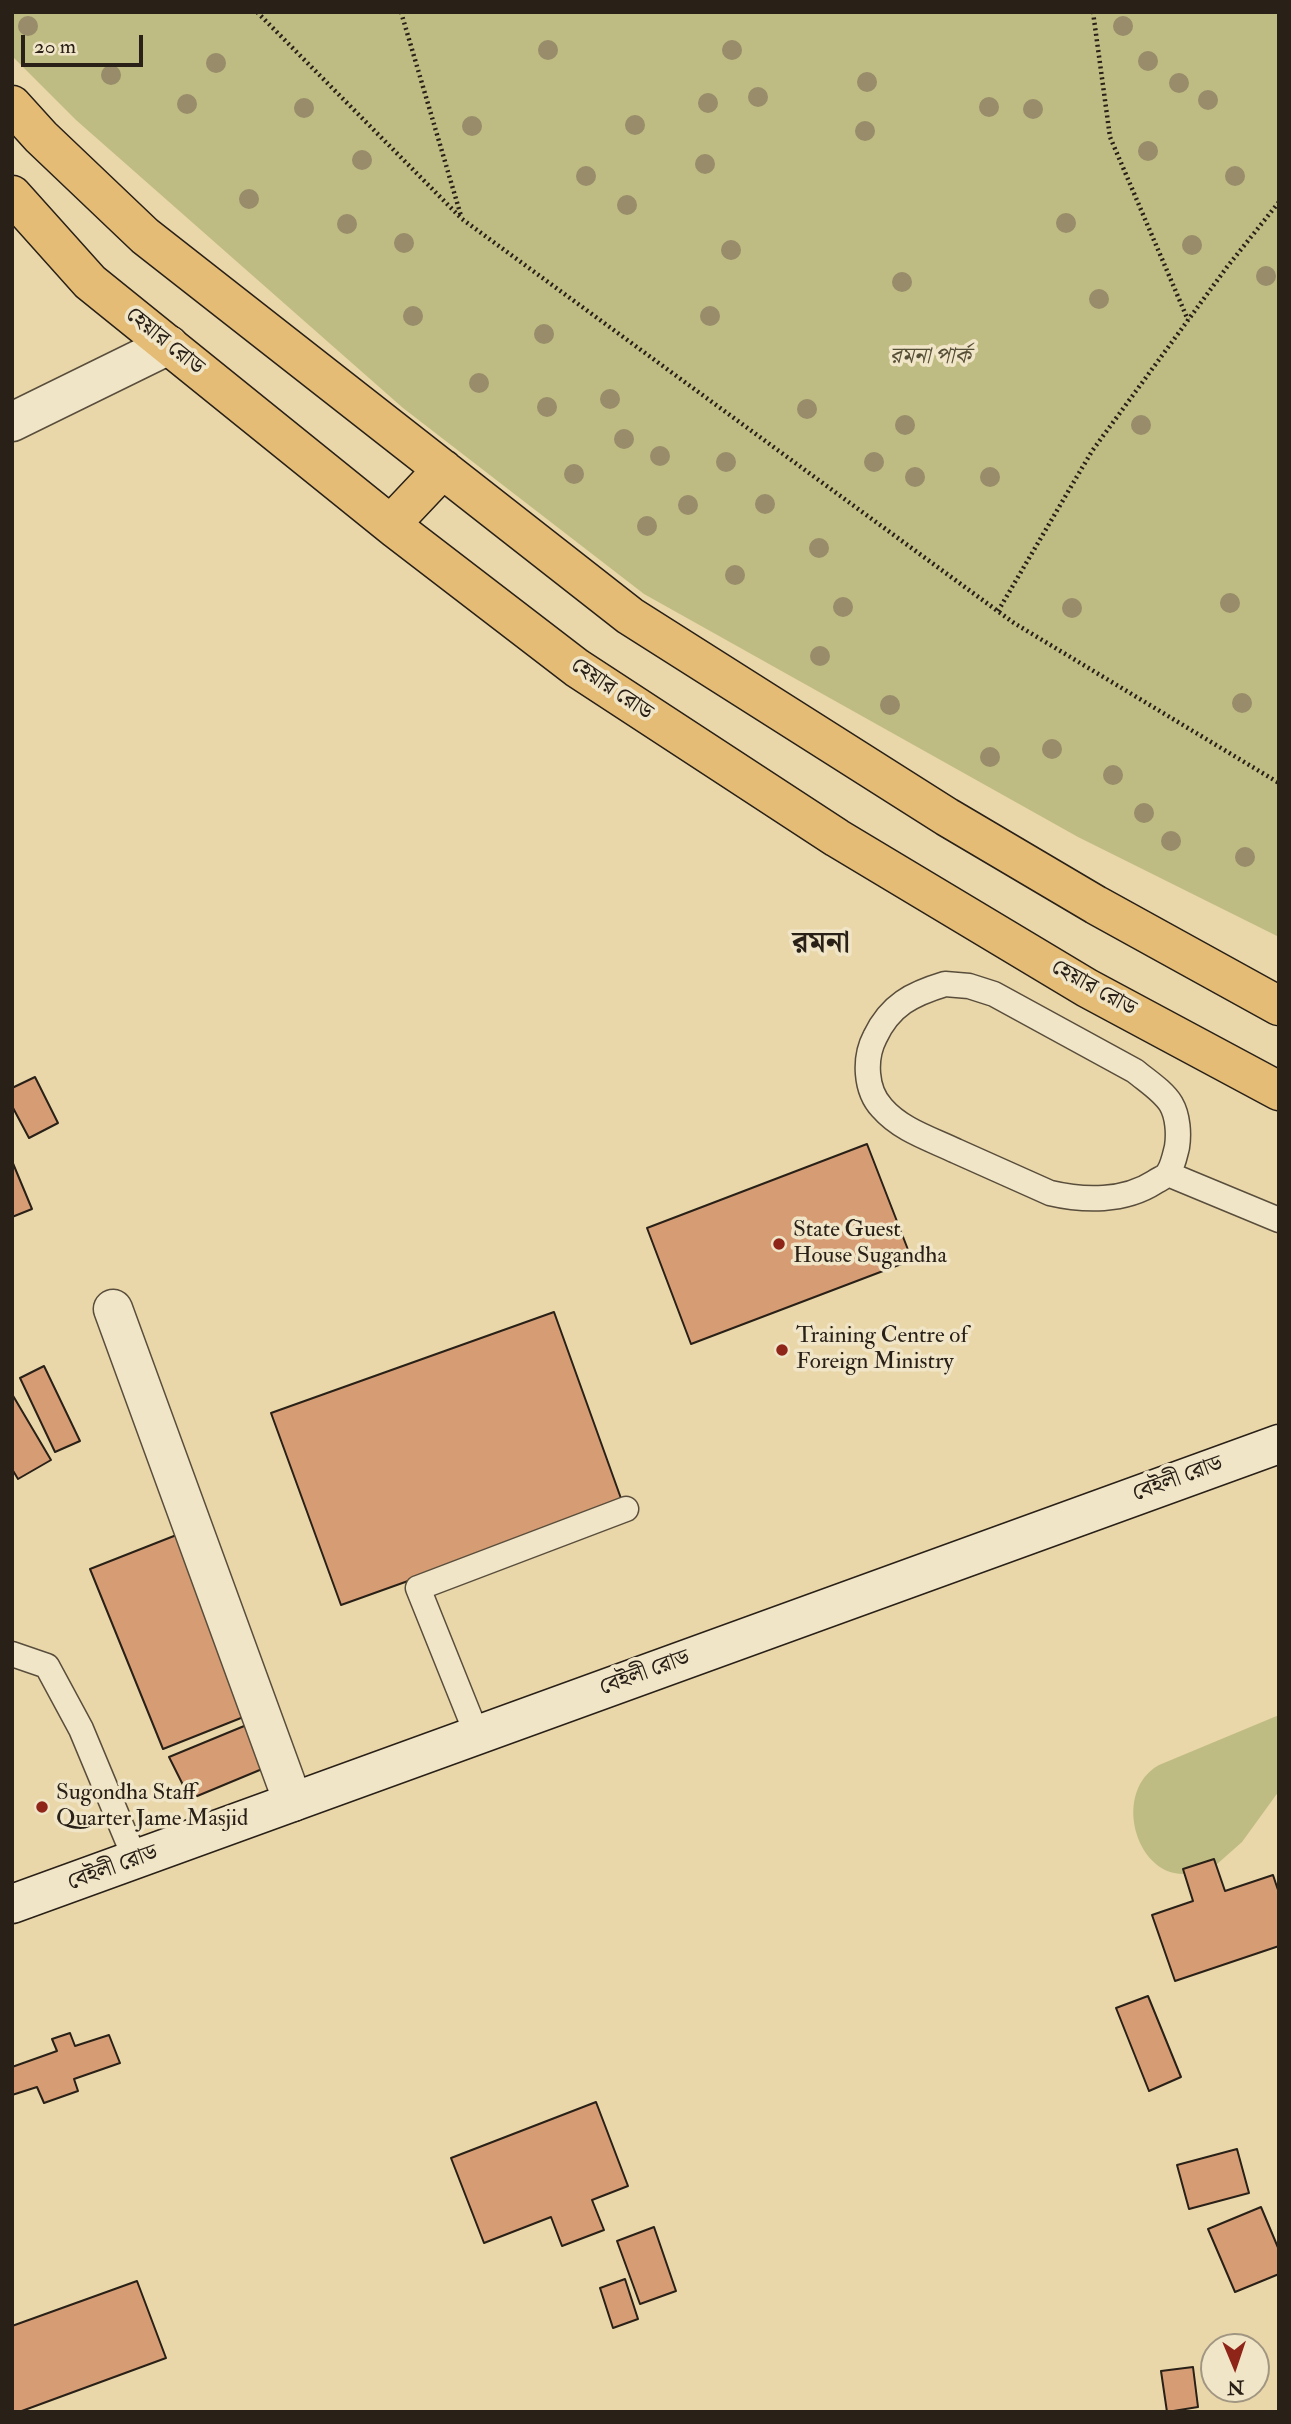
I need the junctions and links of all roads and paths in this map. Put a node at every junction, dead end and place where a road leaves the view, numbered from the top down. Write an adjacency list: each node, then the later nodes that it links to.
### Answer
1 (257, 12): 7 (path)
2 (401, 12): 7 (path)
3 (1093, 12): 8 (path)
4 (12, 105): 11 (main road)
5 (12, 195): 9 (main road, হেয়ার রোড)
6 (1279, 202): 8 (path)
7 (462, 219): 13 (path)
8 (1188, 321): 13 (path)
9 (169, 345): 10 (main road); 12 (main road, হেয়ার রোড)
10 (12, 422)
11 (443, 469): 12 (main road); 15 (main road)
12 (391, 524): 16 (main road, হেয়ার রোড)
13 (998, 611): 14 (path)
14 (1279, 783)
15 (1279, 1006)
16 (1279, 1091)
17 (1168, 1174): 17 (lane); 18 (lane)
18 (1279, 1220)
19 (113, 1309): 24 (main road)
20 (1279, 1444): 23 (main road, বেইলী রোড)
21 (626, 1509): 23 (lane)
22 (12, 1654): 25 (lane)
23 (477, 1735): 24 (main road, বেইলী রোড)
24 (293, 1802): 25 (main road, বেইলী রোড)
25 (136, 1861): 26 (main road, বেইলী রোড)
26 (12, 1904)

